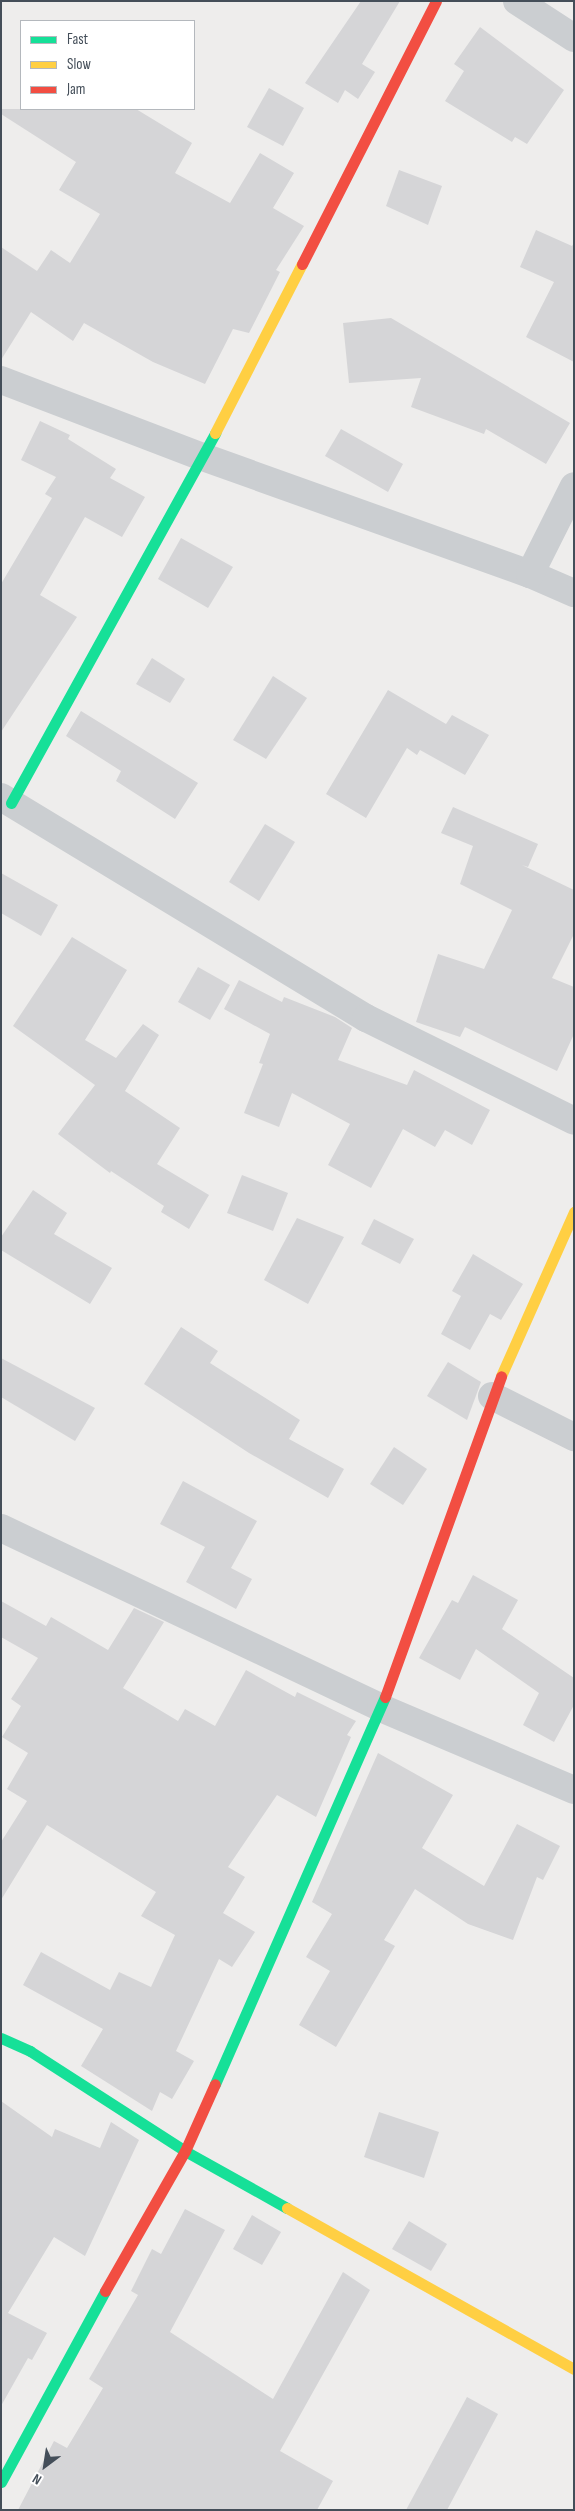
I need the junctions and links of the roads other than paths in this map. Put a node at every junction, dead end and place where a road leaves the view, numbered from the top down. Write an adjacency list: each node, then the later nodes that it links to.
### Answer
1 (436, 1): 5 (street)
2 (517, 1): 3 (street)
3 (574, 38)
4 (1, 380): 5 (street)
5 (204, 457): 7 (street); 9 (street)
6 (574, 486): 7 (street)
7 (530, 574): 8 (street)
8 (574, 593)
9 (6, 800): 10 (street)
10 (574, 1121)
11 (574, 1212): 12 (street)
12 (492, 1396): 13 (street); 15 (street)
13 (574, 1437)
14 (1, 1528): 15 (street)
15 (381, 1708): 16 (street); 18 (street)
16 (574, 1790)
17 (1, 2038): 18 (street)
18 (185, 2151): 19 (street); 20 (street)
19 (574, 2368)
20 (1, 2482)

